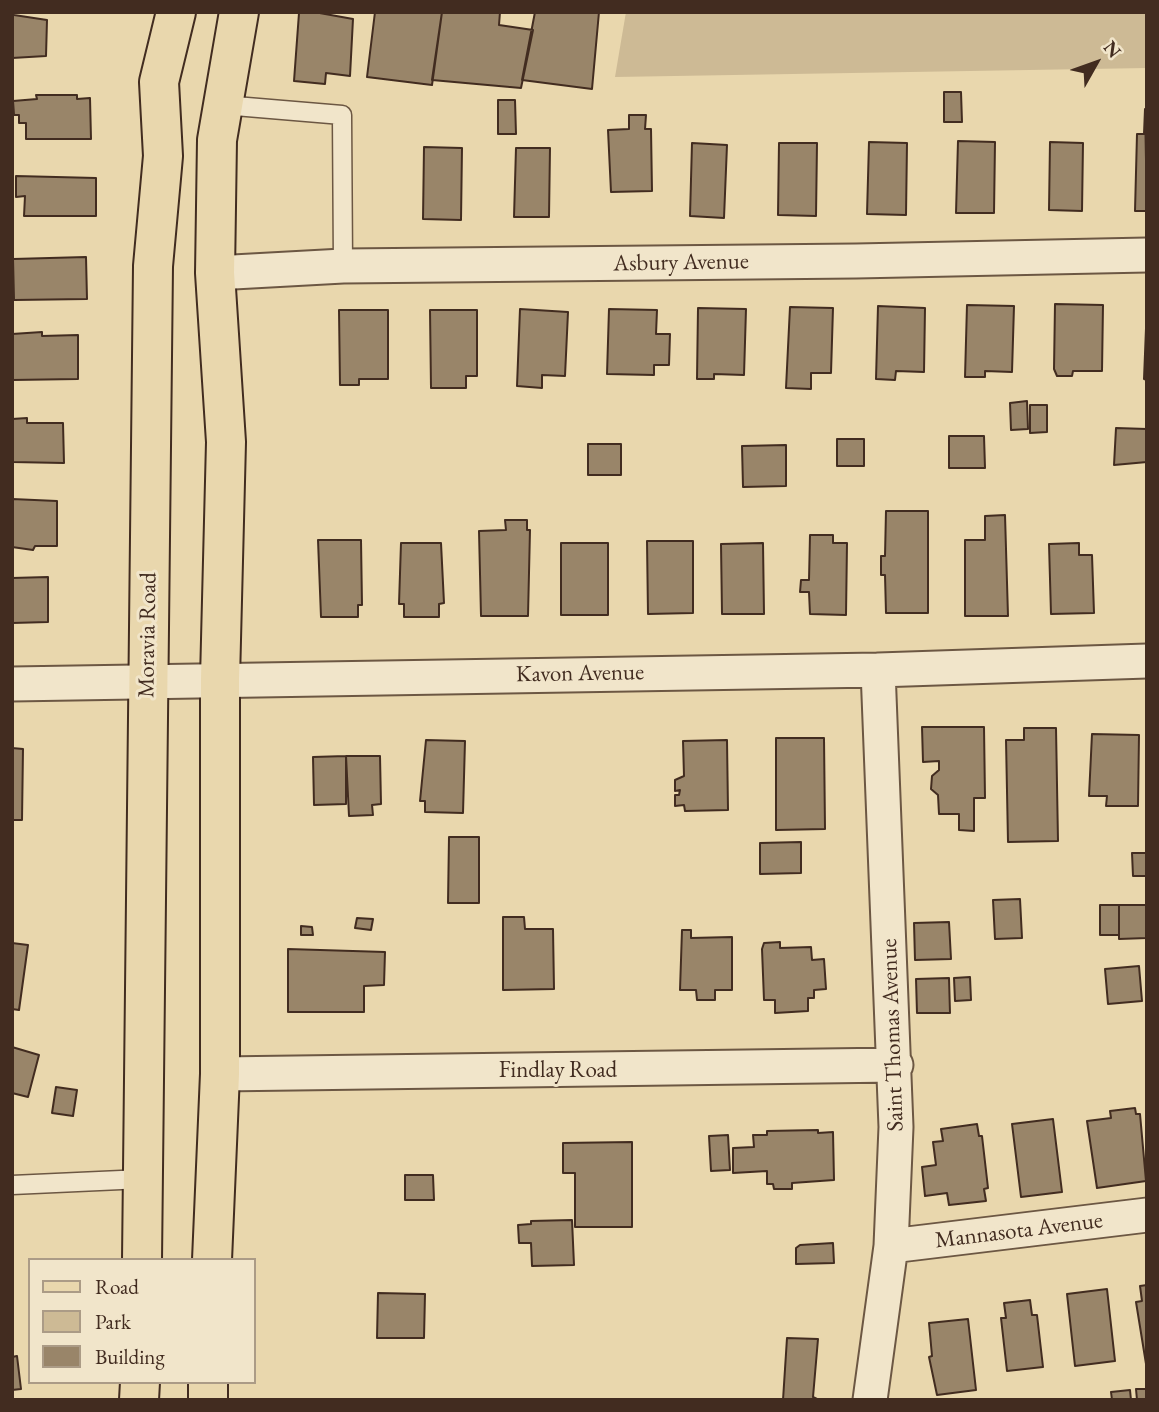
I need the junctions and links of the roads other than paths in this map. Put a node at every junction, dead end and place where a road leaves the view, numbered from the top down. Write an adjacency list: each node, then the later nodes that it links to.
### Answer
1 (152, 12): 4 (main road)
2 (176, 12): 4 (main road, Moravia Road)
3 (239, 12): 5 (main road)
4 (159, 82): 12 (main road, Moravia Road)
5 (223, 105): 7 (lane); 8 (main road)
6 (1147, 255): 7 (street, Asbury Avenue)
7 (343, 266): 8 (street, Asbury Avenue)
8 (215, 272): 11 (main road)
9 (1147, 661): 10 (street, Kavon Avenue)
10 (878, 670): 11 (street, Kavon Avenue); 14 (street, Saint Thomas Avenue)
11 (220, 679): 12 (street, Kavon Avenue); 15 (main road)
12 (147, 682): 13 (street, Kavon Avenue); 16 (main road, Moravia Road)
13 (12, 684)
14 (896, 1065): 15 (street, Findlay Road); 19 (street, Saint Thomas Avenue)
15 (220, 1074): 21 (main road)
16 (143, 1179): 17 (lane); 20 (main road, Moravia Road)
17 (12, 1185)
18 (1147, 1215): 19 (street, Mannasota Avenue)
19 (891, 1247): 22 (street, Saint Thomas Avenue)
20 (142, 1258)
21 (212, 1258)
22 (870, 1400)

